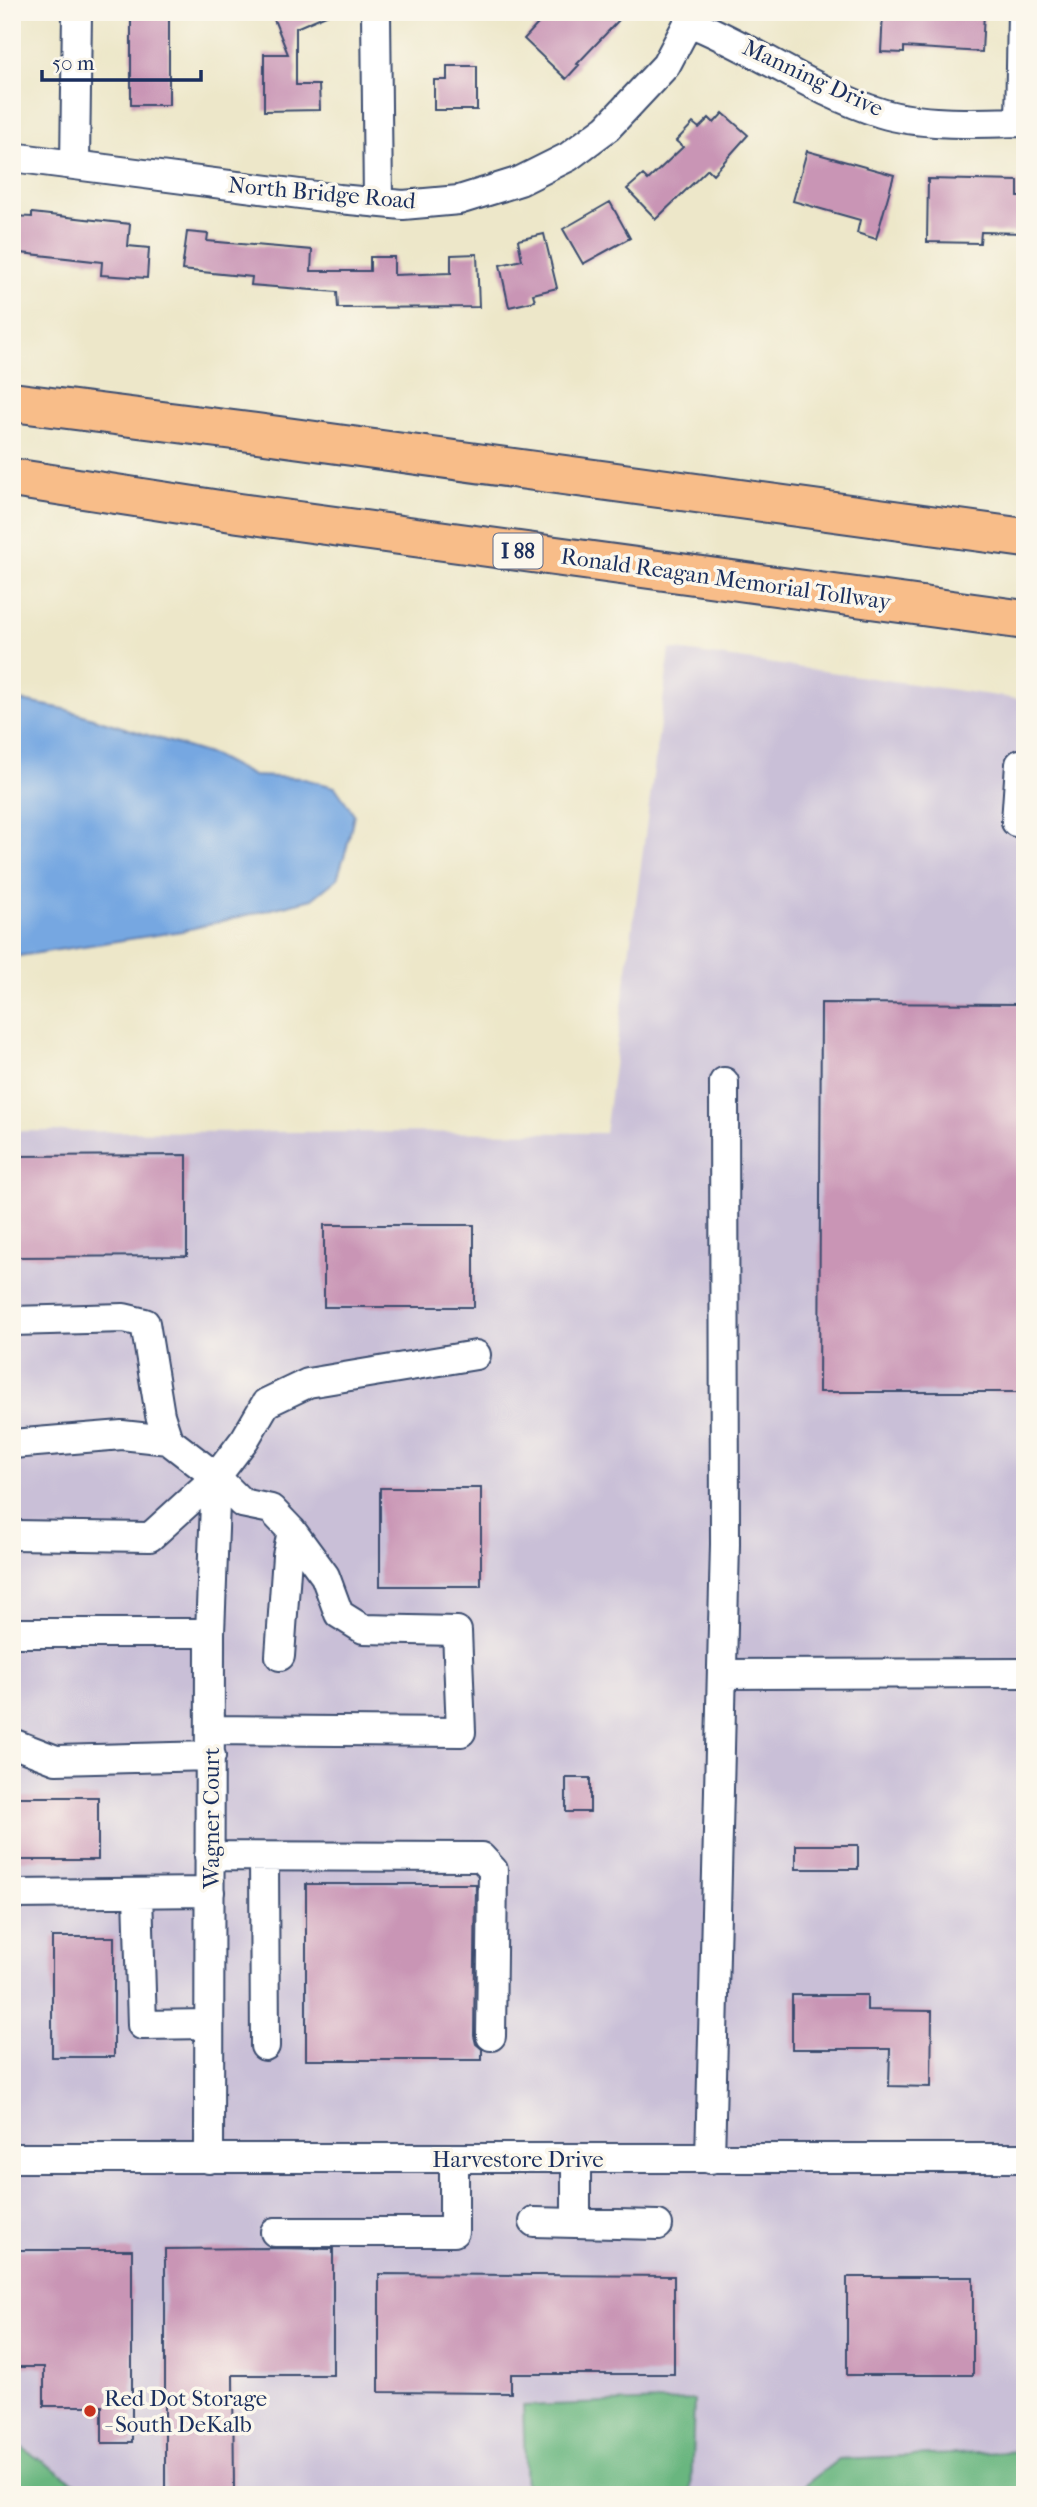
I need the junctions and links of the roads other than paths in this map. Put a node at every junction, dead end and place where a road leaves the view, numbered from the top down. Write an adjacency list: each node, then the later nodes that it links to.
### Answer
1 (77, 12): 7 (street)
2 (376, 12): 8 (street)
3 (1022, 12): 5 (street)
4 (691, 17): 5 (street, Manning Drive); 8 (street, North Bridge Road)
5 (1022, 122)
6 (12, 157): 7 (street, North Bridge Road)
7 (75, 164): 8 (street, North Bridge Road)
8 (378, 202)
9 (12, 402): 11 (highway)
10 (12, 478): 12 (highway, Ronald Reagan Memorial Tollway / I 88)
11 (1025, 538)
12 (1025, 620)
13 (1025, 764): 14 (street)
14 (1025, 823)
15 (724, 1082): 27 (street)
16 (12, 1321): 18 (street)
17 (476, 1355): 20 (street)
18 (168, 1440): 19 (street); 20 (street)
19 (12, 1444)
20 (216, 1477): 21 (street); 22 (street); 24 (street, Wagner Court)
21 (292, 1531): 25 (street); 29 (street)
22 (12, 1535)
23 (12, 1633): 24 (street)
24 (210, 1633): 29 (street, Wagner Court)
25 (280, 1656)
26 (1025, 1672): 27 (street)
27 (722, 1674): 43 (street)
28 (12, 1743): 29 (street)
29 (211, 1743): 30 (street, Wagner Court)
30 (209, 1856): 31 (street); 32 (street, Wagner Court)
31 (264, 1857): 36 (street); 37 (street)
32 (210, 1892): 34 (street); 35 (street, Wagner Court)
33 (12, 1894): 34 (street)
34 (138, 1894): 35 (street)
35 (209, 2024): 40 (street, Wagner Court)
36 (491, 2036)
37 (265, 2046)
38 (12, 2158): 40 (street, Harvestore Drive)
39 (1025, 2158): 43 (street, Harvestore Drive)
40 (209, 2159): 41 (street, Harvestore Drive)
41 (454, 2159): 42 (street, Harvestore Drive); 47 (street)
42 (576, 2159): 43 (street, Harvestore Drive); 45 (street)
43 (710, 2159)
44 (534, 2222): 45 (street)
45 (576, 2223): 46 (street)
46 (658, 2225)
47 (275, 2232)

